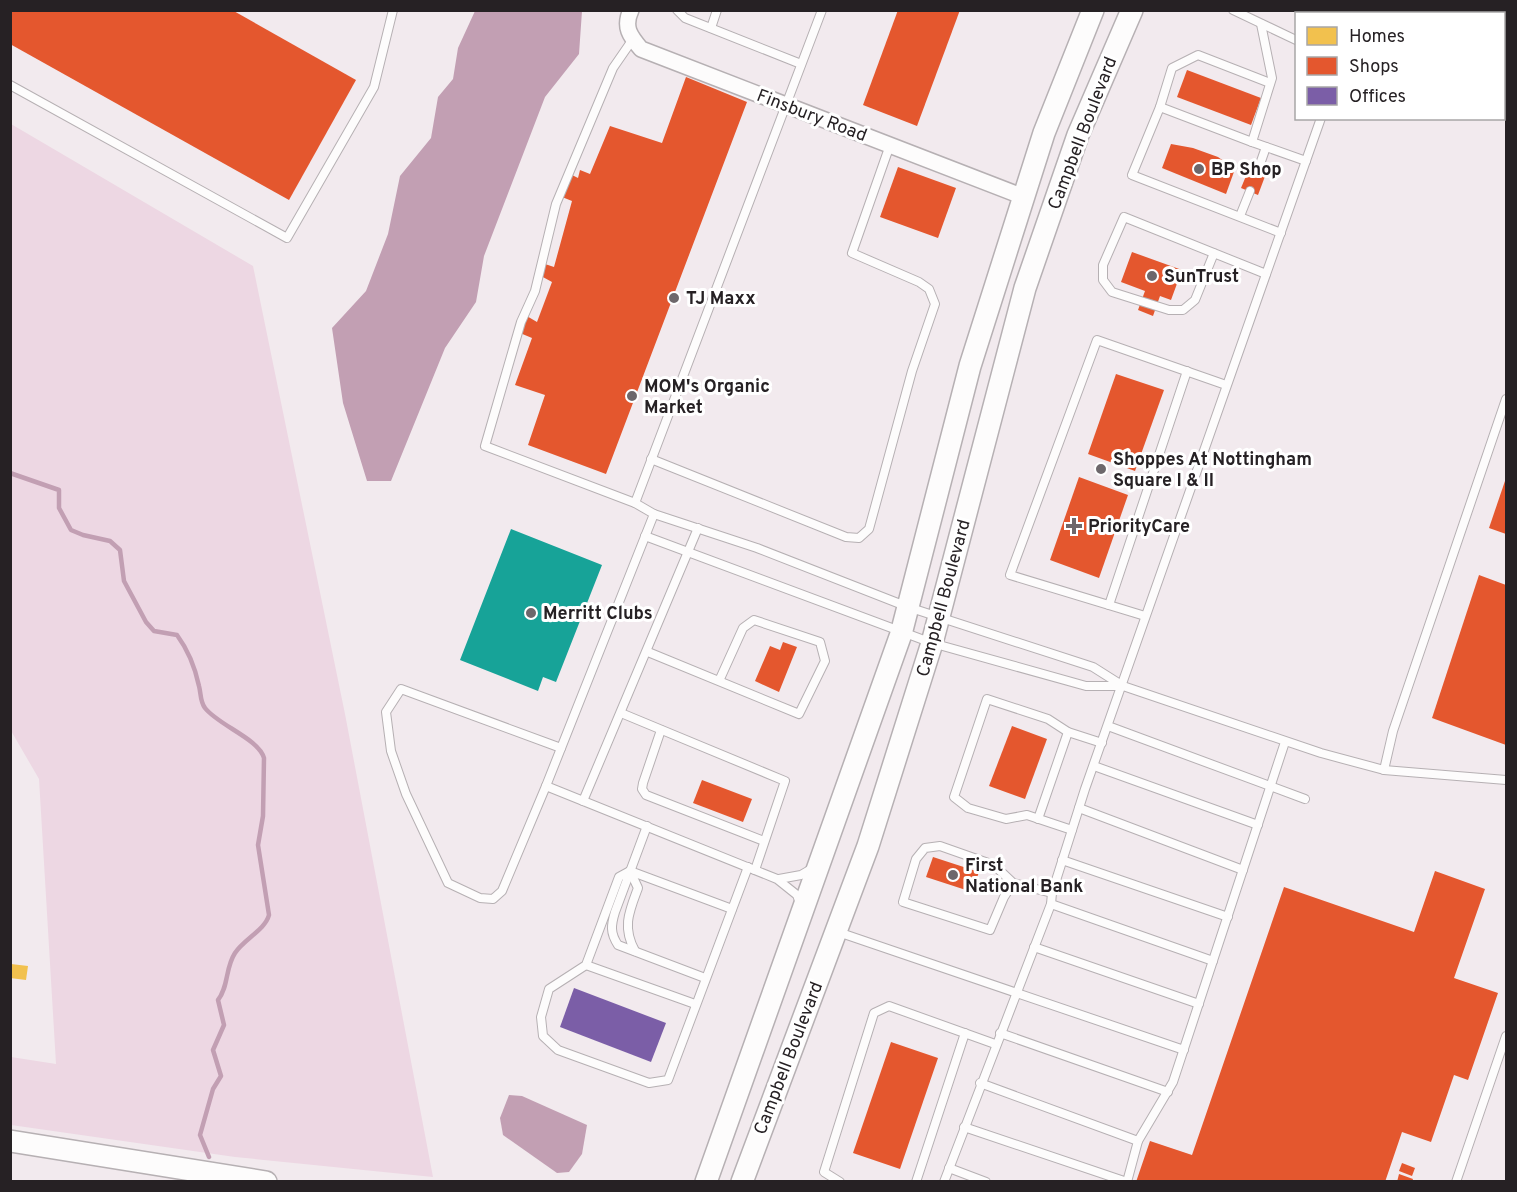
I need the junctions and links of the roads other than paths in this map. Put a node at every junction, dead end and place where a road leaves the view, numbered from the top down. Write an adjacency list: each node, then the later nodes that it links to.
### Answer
1 (631, 10): 11 (street)
2 (677, 10): 10 (lane)
3 (717, 10): 10 (lane)
4 (822, 10): 13 (lane)
5 (1093, 10): 25 (main road, Campbell Boulevard)
6 (1132, 10): 42 (main road, Campbell Boulevard)
7 (1233, 10): 9 (lane)
8 (392, 11): 15 (lane)
9 (1261, 24): 12 (lane); 14 (lane)
10 (711, 28): 13 (lane)
11 (633, 39): 16 (street, Finsbury Road); 34 (lane)
12 (1295, 40)
13 (801, 64): 16 (lane)
14 (1271, 81): 17 (lane); 19 (lane)
15 (10, 85)
16 (785, 105): 20 (street, Finsbury Road); 33 (lane)
17 (1160, 107): 19 (lane); 26 (lane)
18 (1320, 120): 22 (lane)
19 (1252, 142): 21 (lane)
20 (890, 145): 25 (street, Finsbury Road); 33 (lane)
21 (1266, 147): 22 (lane); 23 (lane)
22 (1306, 161): 27 (lane)
23 (1259, 167)
24 (1250, 191): 26 (lane)
25 (1024, 197): 40 (main road, Campbell Boulevard)
26 (1240, 216): 27 (lane)
27 (1281, 233): 29 (lane)
28 (1214, 253): 28 (lane); 29 (lane)
29 (1266, 274): 31 (lane)
30 (1187, 371): 31 (lane); 39 (lane); 39 (lane)
31 (1226, 385): 41 (lane)
32 (1506, 399): 56 (lane)
33 (651, 459): 34 (lane)
34 (634, 504): 35 (lane)
35 (654, 514): 36 (lane); 37 (lane)
36 (698, 528): 38 (lane); 40 (lane)
37 (645, 536): 38 (lane); 54 (lane)
38 (689, 553): 43 (lane); 45 (lane)
39 (1109, 605): 41 (lane)
40 (908, 607): 42 (lane); 43 (main road, Campbell Boulevard)
41 (1145, 616): 47 (lane)
42 (939, 617): 44 (main road, Campbell Boulevard); 47 (lane)
43 (901, 634): 44 (lane); 69 (main road, Campbell Boulevard)
44 (932, 643): 47 (lane); 80 (main road, Campbell Boulevard)
45 (648, 652): 46 (lane); 48 (lane)
46 (719, 681): 46 (lane)
47 (1123, 686): 49 (lane); 52 (lane)
48 (621, 713): 50 (lane); 61 (lane)
49 (1108, 726): 53 (lane); 58 (lane)
50 (661, 730): 67 (lane); 67 (lane)
51 (1068, 732): 53 (lane); 63 (lane); 63 (lane)
52 (1285, 742): 56 (lane); 58 (lane)
53 (1102, 743): 55 (lane)
54 (561, 748): 59 (lane); 59 (lane)
55 (1094, 766): 62 (lane); 64 (lane)
56 (1384, 770): 57 (lane)
57 (1506, 780)
58 (1271, 785): 60 (lane); 64 (lane)
59 (546, 786): 61 (lane)
60 (1305, 799)
61 (583, 801): 65 (lane)
62 (1079, 808): 66 (lane); 71 (lane)
63 (1038, 819): 66 (lane)
64 (1258, 825): 71 (lane)
65 (646, 826): 70 (lane); 72 (lane)
66 (1072, 830): 68 (lane)
67 (764, 841): 70 (lane)
68 (1062, 860): 75 (lane); 79 (lane)
69 (821, 862): 73 (lane); 78 (main road, Campbell Boulevard)
70 (751, 868): 73 (lane); 77 (lane)
71 (1243, 870): 79 (lane)
72 (630, 871): 77 (lane); 82 (lane); 82 (lane); 84 (lane)
73 (777, 879): 78 (lane)
74 (1013, 883): 74 (lane); 75 (lane)
75 (1052, 893): 76 (lane)
76 (1051, 904): 81 (lane); 83 (lane)
77 (732, 909): 85 (lane)
78 (803, 913): 102 (main road, Campbell Boulevard)
79 (1228, 916): 83 (lane)
80 (837, 932): 86 (lane); 97 (main road, Campbell Boulevard)
81 (1034, 947): 86 (lane); 88 (lane)
82 (635, 951): 85 (lane)
83 (1213, 961): 88 (lane)
84 (586, 965): 87 (lane); 87 (lane)
85 (705, 978): 87 (lane)
86 (1017, 993): 90 (lane); 93 (lane)
87 (695, 1004)
88 (1199, 1004): 93 (lane)
89 (964, 1033): 92 (lane); 105 (lane); 106 (lane)
90 (1000, 1033): 92 (lane); 95 (lane)
91 (1506, 1036): 109 (lane)
92 (995, 1044): 94 (lane)
93 (1184, 1050): 95 (lane)
94 (980, 1083): 96 (lane); 99 (lane)
95 (1168, 1092): 99 (lane)
96 (964, 1127): 99 (lane); 100 (lane)
97 (760, 1133): 103 (main road, Campbell Boulevard); 104 (main road)
98 (10, 1141): 101 (main road)
99 (1138, 1141)
100 (949, 1168): 107 (lane); 108 (lane)
101 (266, 1182)
102 (706, 1182)
103 (742, 1182)
104 (753, 1182)
105 (840, 1182)
106 (916, 1182)
107 (944, 1182)
108 (986, 1182)
109 (1456, 1182)

